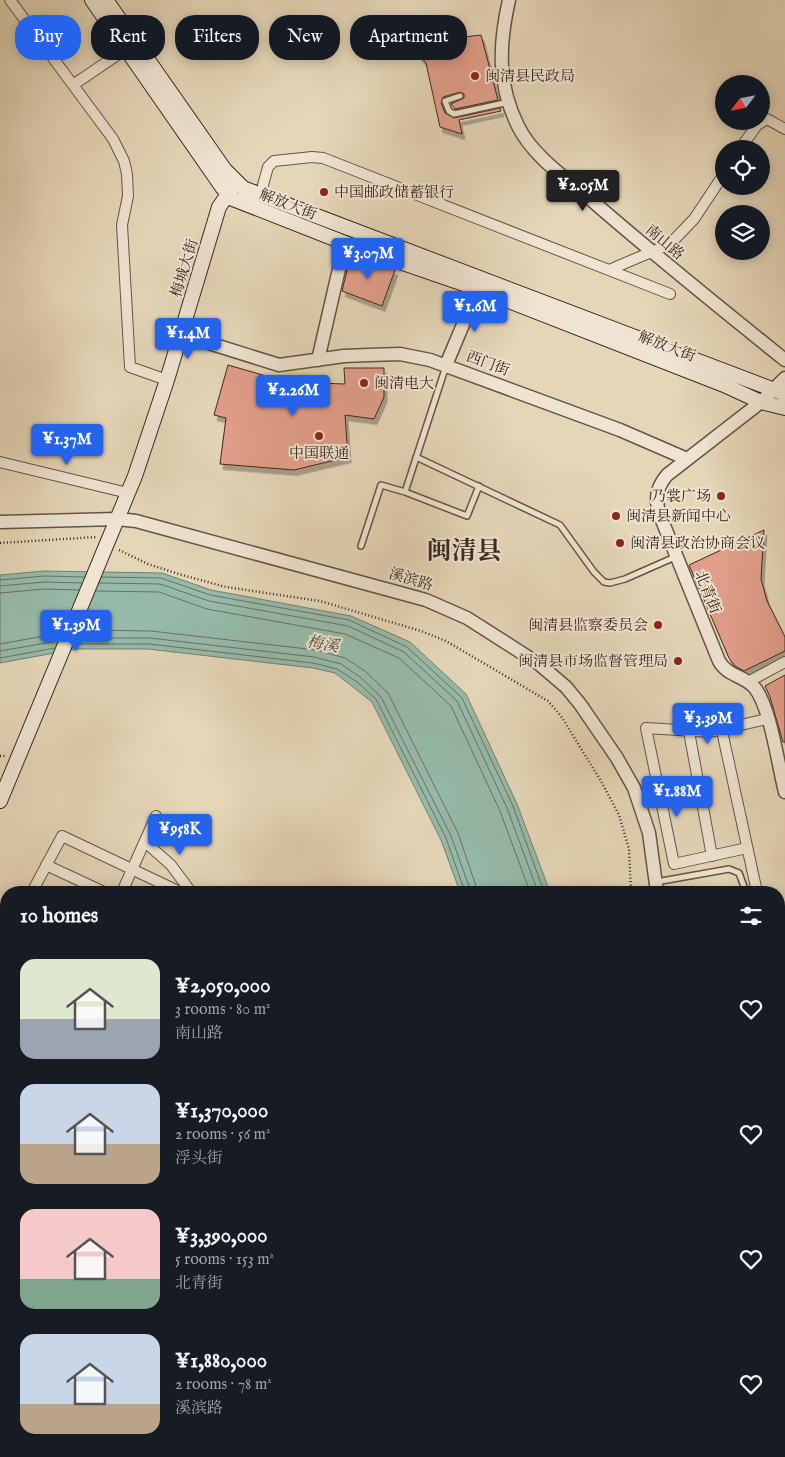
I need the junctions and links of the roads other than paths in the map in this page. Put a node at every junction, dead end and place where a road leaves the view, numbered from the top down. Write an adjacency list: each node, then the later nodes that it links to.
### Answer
1 (10, 0): 8 (street)
2 (92, 0): 5 (main road, 解放大街)
3 (106, 0): 13 (main road, 解放大街)
4 (509, 0): 10 (street, 南山路)
5 (102, 15)
6 (110, 60): 8 (street)
7 (134, 60): 16 (main road, 解放大街)
8 (73, 85): 27 (street)
9 (460, 96): 10 (lane)
10 (509, 102): 18 (street, 南山路)
11 (785, 129): 12 (street)
12 (747, 140)
13 (238, 184): 16 (main road, 梅城大街); 28 (main road, 解放大街)
14 (263, 184): 19 (street)
15 (715, 188): 18 (street)
16 (227, 193): 17 (main road, 解放大街); 22 (main road, 梅城大街)
17 (345, 243): 20 (main road, 解放大街); 23 (street)
18 (650, 252): 19 (street); 24 (street, 南山路)
19 (608, 270): 21 (street)
20 (478, 290): 25 (street); 29 (main road, 解放大街)
21 (670, 294)
22 (180, 334): 23 (street, 西门街); 27 (main road, 梅城大街)
23 (318, 360): 25 (street, 西门街)
24 (785, 360)
25 (446, 365): 31 (lane); 32 (street, 西门街)
26 (785, 378): 28 (street, 北青街)
27 (167, 380): 36 (main road, 梅城大街)
28 (780, 392): 29 (street, 北青街)
29 (761, 402): 30 (main road, 解放大街); 32 (street, 北青街)
30 (785, 408)
31 (416, 457): 34 (lane); 35 (lane)
32 (687, 459): 40 (street, 北青街)
33 (0, 462): 36 (street)
34 (479, 486): 35 (lane); 40 (lane)
35 (405, 492): 39 (lane)
36 (128, 493): 37 (main road, 梅城大街)
37 (117, 519): 38 (street, 溪滨路); 47 (main road, 梅城大街); 59 (street, 溪滨路)
38 (0, 522)
39 (361, 546)
40 (676, 557): 42 (street, 北青街)
41 (785, 662): 42 (street)
42 (748, 682): 43 (street)
43 (767, 719): 44 (street); 46 (street)
44 (722, 731): 45 (street); 50 (street)
45 (689, 732): 51 (street); 51 (street)
46 (785, 792)
47 (0, 801)
48 (156, 816): 49 (street)
49 (145, 842): 53 (street); 58 (street)
50 (748, 848): 51 (street); 62 (street)
51 (712, 856)
52 (46, 865): 53 (street); 54 (street); 55 (street)
53 (132, 869): 56 (street); 57 (street)
54 (35, 886)
55 (91, 886)
56 (125, 886)
57 (167, 886)
58 (187, 886)
59 (656, 886)
60 (660, 886): 61 (lane)
61 (744, 886)
62 (757, 886)

